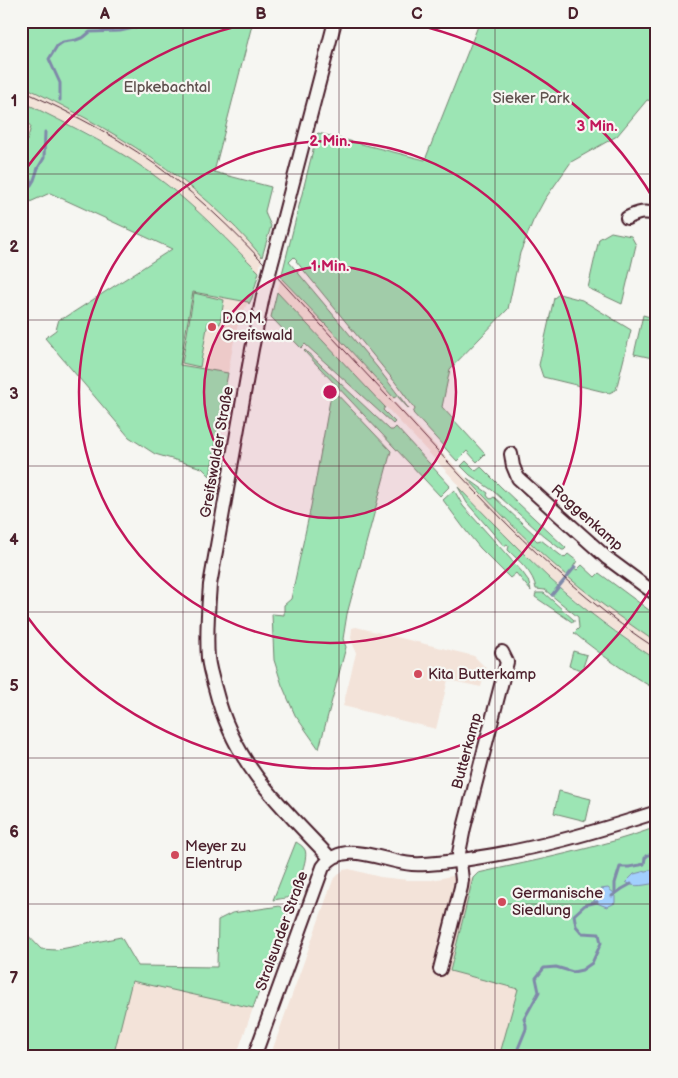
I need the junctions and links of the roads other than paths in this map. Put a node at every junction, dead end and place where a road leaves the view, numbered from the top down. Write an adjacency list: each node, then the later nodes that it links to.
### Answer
1 (335, 21): 8 (street, Greifswalder Straße, bridge)
2 (657, 214): 3 (street)
3 (627, 218)
4 (511, 454): 5 (street, Roggenkamp)
5 (657, 595)
6 (502, 652): 9 (street, Butterkamp)
7 (657, 812): 9 (street)
8 (331, 859): 9 (street); 11 (street, Stralsunder Straße)
9 (460, 860): 10 (street)
10 (440, 969)
11 (254, 1057)

